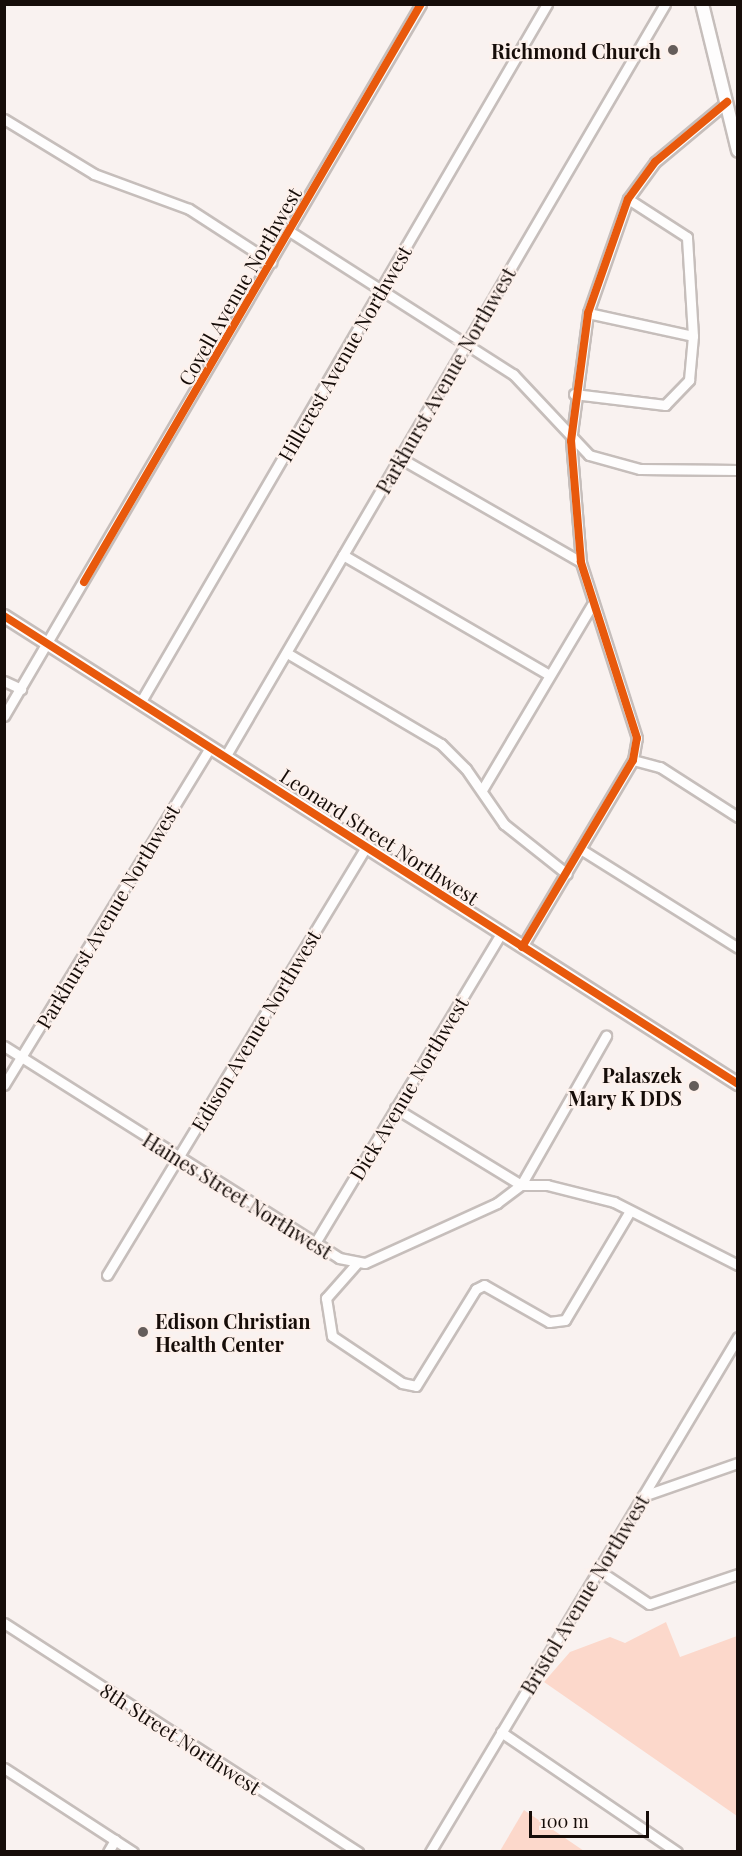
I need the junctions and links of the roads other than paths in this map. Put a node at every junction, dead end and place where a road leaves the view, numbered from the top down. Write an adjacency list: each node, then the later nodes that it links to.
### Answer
1 (421, 4): 10 (street, Covell Avenue Northwest)
2 (547, 4): 12 (street, Hillcrest Avenue Northwest)
3 (665, 4): 15 (street, Parkhurst Avenue Northwest)
4 (702, 4): 5 (main road)
5 (727, 102): 8 (main road); 9 (street)
6 (7, 121): 7 (street); 11 (street)
7 (4, 132)
8 (738, 151)
9 (628, 199): 13 (street); 14 (street)
10 (289, 231): 11 (street, Covell Avenue Northwest); 12 (street)
11 (271, 262): 24 (street, Covell Avenue Northwest)
12 (382, 288): 15 (street); 29 (street, Hillcrest Avenue Northwest)
13 (588, 314): 14 (street); 16 (street)
14 (693, 336): 16 (street)
15 (467, 340): 17 (street); 18 (street, Parkhurst Avenue Northwest)
16 (574, 394): 17 (street)
17 (571, 441): 19 (street); 21 (street)
18 (400, 458): 20 (street, Parkhurst Avenue Northwest); 21 (street)
19 (738, 470)
20 (343, 555): 25 (street, Parkhurst Avenue Northwest); 26 (street)
21 (581, 562): 22 (street)
22 (592, 605): 26 (street); 33 (street)
23 (4, 616): 24 (main road, Leonard Street Northwest)
24 (47, 644): 28 (street, Covell Avenue Northwest); 29 (main road, Leonard Street Northwest)
25 (287, 653): 32 (street, Parkhurst Avenue Northwest); 34 (street)
26 (549, 675): 34 (street)
27 (4, 681): 28 (street)
28 (21, 689): 30 (street, Covell Avenue Northwest)
29 (140, 703): 31 (main road, Leonard Street Northwest)
30 (4, 716)
31 (210, 747): 32 (main road, Leonard Street Northwest); 44 (street, Parkhurst Avenue Northwest)
32 (225, 757): 36 (main road, Leonard Street Northwest)
33 (633, 760): 35 (street); 37 (street)
34 (482, 790): 38 (street)
35 (738, 817)
36 (366, 847): 39 (main road, Leonard Street Northwest); 48 (street, Edison Avenue Northwest)
37 (582, 850): 38 (street); 41 (street)
38 (567, 874): 40 (street)
39 (501, 933): 40 (main road, Leonard Street Northwest); 47 (street, Dick Avenue Northwest)
40 (522, 947): 45 (main road, Leonard Street Northwest)
41 (738, 948)
42 (606, 1036): 49 (street, Haines Street Northwest)
43 (4, 1047): 44 (street, Haines Street Northwest)
44 (22, 1057): 46 (street, Parkhurst Avenue Northwest); 48 (street, Haines Street Northwest)
45 (738, 1084)
46 (4, 1085)
47 (395, 1108): 49 (street); 51 (street, Dick Avenue Northwest)
48 (178, 1158): 51 (street, Haines Street Northwest); 54 (street, Edison Avenue Northwest)
49 (521, 1185): 50 (street); 52 (street, Haines Street Northwest)
50 (630, 1211): 52 (street); 53 (street)
51 (315, 1243): 52 (street, Haines Street Northwest)
52 (357, 1263)
53 (738, 1265)
54 (107, 1275)
55 (738, 1337): 57 (street, Bristol Avenue Northwest)
56 (738, 1463): 57 (street)
57 (643, 1496): 58 (street, Bristol Avenue Northwest)
58 (598, 1570): 59 (street); 61 (street, Bristol Avenue Northwest)
59 (738, 1574)
60 (4, 1623): 66 (street, 8th Street Northwest)
61 (501, 1732): 67 (street, Bristol Avenue Northwest); 68 (street)
62 (4, 1768): 63 (street)
63 (115, 1840): 64 (street); 65 (street)
64 (108, 1851)
65 (133, 1851)
66 (358, 1851)
67 (430, 1851)
68 (677, 1851)

